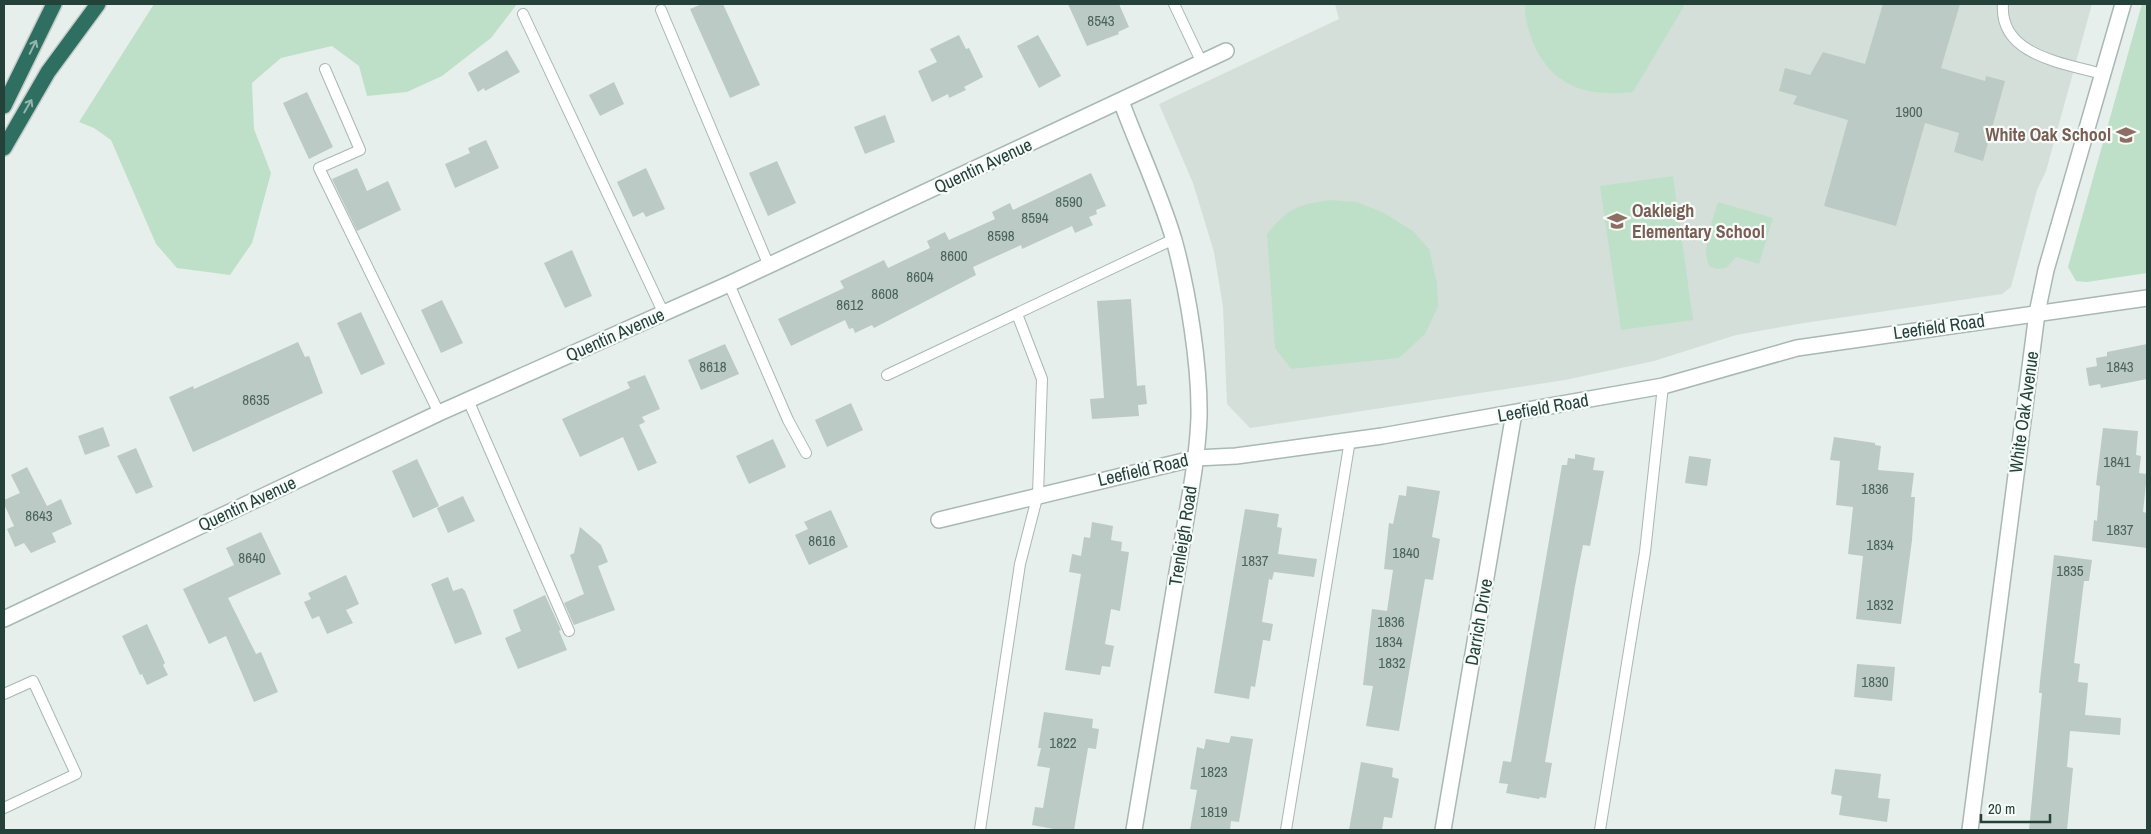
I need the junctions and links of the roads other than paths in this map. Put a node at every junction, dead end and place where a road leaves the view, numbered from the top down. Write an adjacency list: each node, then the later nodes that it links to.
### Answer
1 (54, 4): 13 (highway, one-way to 1)
2 (98, 4): 14 (highway, one-way to 2)
3 (1174, 4): 9 (lane)
4 (2003, 4): 11 (lane)
5 (2123, 4): 11 (street, White Oak Avenue)
6 (661, 10): 16 (lane)
7 (523, 14): 20 (lane)
8 (1226, 51): 9 (street, Quentin Avenue)
9 (1202, 63): 12 (street, Quentin Avenue)
10 (325, 68): 25 (lane)
11 (2102, 74): 19 (street, White Oak Avenue)
12 (1121, 101): 15 (street, Trenleigh Road); 16 (street, Quentin Avenue)
13 (4, 106)
14 (4, 148)
15 (1174, 239): 21 (lane); 29 (street, Trenleigh Road)
16 (769, 266): 17 (street, Quentin Avenue)
17 (729, 284): 20 (street, Quentin Avenue); 28 (lane)
18 (2147, 298): 19 (street, Leefield Road)
19 (2037, 313): 23 (street, Leefield Road); 41 (street, White Oak Avenue)
20 (664, 314): 24 (street, Quentin Avenue)
21 (1017, 314): 22 (lane); 30 (lane)
22 (887, 376)
23 (1663, 386): 26 (street, Leefield Road); 40 (lane)
24 (468, 400): 25 (street, Quentin Avenue); 33 (lane)
25 (439, 412): 32 (street, Quentin Avenue)
26 (1514, 413): 27 (street, Leefield Road); 39 (street, Darrich Drive)
27 (1350, 440): 29 (street, Leefield Road); 38 (lane)
28 (806, 453)
29 (1196, 458): 30 (street, Leefield Road); 37 (street, Trenleigh Road)
30 (1038, 494): 31 (street, Leefield Road); 36 (lane)
31 (939, 520)
32 (4, 620)
33 (569, 631)
34 (4, 694): 35 (lane)
35 (4, 808)
36 (980, 830)
37 (1134, 830)
38 (1286, 830)
39 (1443, 830)
40 (1600, 830)
41 (1970, 830)

